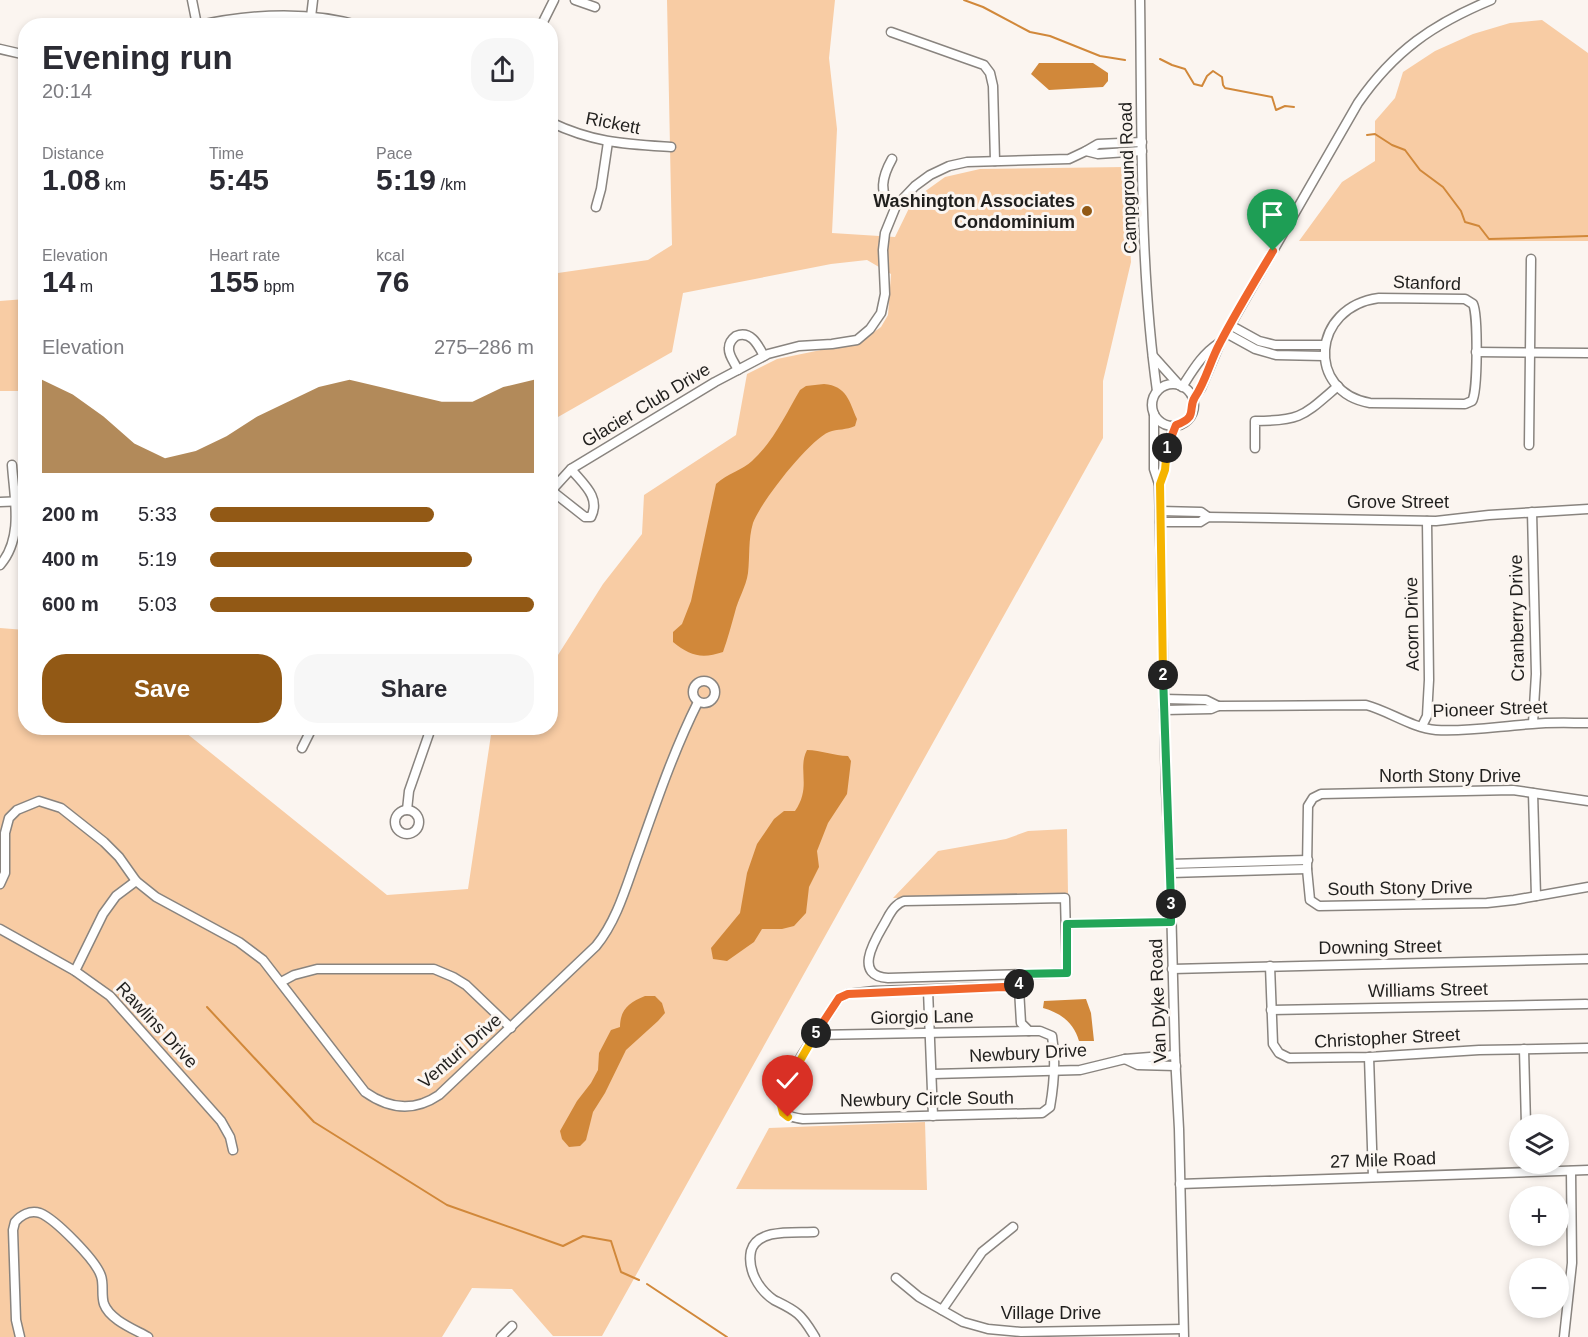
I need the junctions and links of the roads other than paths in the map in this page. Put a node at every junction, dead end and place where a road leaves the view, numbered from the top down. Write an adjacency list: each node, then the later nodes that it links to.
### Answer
1 (192, 0): 9 (street)
2 (313, 0): 8 (street)
3 (554, 0): 12 (street)
4 (575, 0): 7 (street)
5 (1140, 0): 18 (street, Campground Road)
6 (1491, 0): 29 (street)
7 (595, 7)
8 (311, 17): 10 (street); 11 (street)
9 (195, 18)
10 (268, 18)
11 (317, 18)
12 (545, 18)
13 (891, 32): 25 (street)
14 (0, 49): 15 (street)
15 (18, 54)
16 (558, 126): 17 (street, Rickett)
17 (608, 142): 20 (street, Rickett); 27 (street)
18 (1142, 142): 19 (street, Glacier Club Drive); 22 (street, Campground Road)
19 (1116, 143): 21 (street, Glacier Club Drive); 23 (street)
20 (671, 147)
21 (1086, 151): 23 (street, Glacier Club Drive); 25 (street, Glacier Club Drive)
22 (1142, 151): 23 (street, Glacier Club Drive); 36 (street, Campground Road)
23 (1117, 153)
24 (892, 159): 26 (street)
25 (996, 161): 26 (street, Glacier Club Drive)
26 (896, 206): 35 (street, Glacier Club Drive)
27 (596, 207)
28 (1531, 259): 33 (street)
29 (1228, 329): 30 (street); 31 (street); 37 (street)
30 (1220, 343): 39 (street); 42 (street)
31 (1325, 345): 32 (street, Stanford); 37 (street, Stanford)
32 (1476, 352): 33 (street); 40 (street)
33 (1530, 352): 34 (street); 45 (street)
34 (1588, 352)
35 (764, 356): 38 (street, Glacier Club Drive); 38 (street, Glacier Club Drive)
36 (1153, 356): 39 (street); 41 (street, Campground Road)
37 (1324, 356): 40 (street)
38 (738, 370): 48 (street, Glacier Club Drive)
39 (1180, 386): 41 (street); 42 (street)
40 (1338, 386): 46 (street)
41 (1157, 391): 43 (street)
42 (1193, 400): 44 (street)
43 (1154, 414): 44 (street); 50 (street, Van Dyke Road)
44 (1176, 425): 50 (street, Van Dyke Road)
45 (1529, 445)
46 (1255, 448)
47 (12, 465): 52 (street)
48 (571, 469): 49 (street, Glacier Club Drive); 51 (street, Glacier Club Drive)
49 (558, 484)
50 (1160, 484): 56 (street, Van Dyke Road)
51 (558, 497)
52 (14, 501): 53 (street); 54 (street); 61 (street)
53 (18, 501)
54 (0, 502)
55 (1588, 509): 57 (street, Grove Street)
56 (1160, 511): 58 (street, Grove Street); 60 (street, Van Dyke Road)
57 (1532, 512): 59 (street, Grove Street); 66 (street, Cranberry Drive)
58 (1208, 517): 59 (street, Grove Street); 60 (street, Grove Street)
59 (1427, 521): 68 (street, Acorn Drive)
60 (1160, 522): 62 (street, Van Dyke Road)
61 (0, 565)
62 (1164, 699): 64 (street, Pioneer Street); 65 (street, Van Dyke Road)
63 (698, 702): 94 (street, Venturi Drive)
64 (1218, 706): 65 (street, Pioneer Street); 68 (street, Pioneer Street)
65 (1164, 710): 76 (street, Van Dyke Road)
66 (1533, 723): 67 (street, Pioneer Street); 68 (street, Pioneer Street)
67 (1588, 723)
68 (1422, 726)
69 (308, 735): 71 (street)
70 (429, 735): 74 (street)
71 (302, 748)
72 (1533, 793): 73 (street, North Stony Drive); 75 (street, North Stony Drive); 80 (street)
73 (1588, 801)
74 (407, 810)
75 (1307, 864): 76 (street, South Stony Drive); 80 (street, South Stony Drive)
76 (1170, 869): 81 (street, Van Dyke Road)
77 (136, 880): 78 (street, Venturi Drive); 87 (street); 89 (street, Venturi Drive)
78 (0, 884)
79 (1588, 887): 80 (street, South Stony Drive)
80 (1536, 896)
81 (1171, 922): 82 (street); 86 (street, Van Dyke Road)
82 (1067, 924): 88 (street); 88 (street)
83 (0, 929): 87 (street, Rawlins Drive)
84 (1588, 959): 85 (street, Downing Street)
85 (1270, 966): 86 (street, Downing Street); 93 (street, Christopher Street)
86 (1172, 969): 100 (street, Van Dyke Road)
87 (75, 971): 108 (street, Rawlins Drive)
88 (1019, 974): 90 (street)
89 (281, 982): 94 (street); 94 (street, Venturi Drive)
90 (1019, 989): 91 (street); 95 (street)
91 (928, 990): 96 (street); 97 (street)
92 (1586, 1004): 93 (street, Williams Street)
93 (1270, 1010): 101 (street, Christopher Street)
94 (511, 1028)
95 (1029, 1031): 96 (street, Giorgio Lane); 104 (street, Newbury Circle South)
96 (930, 1033): 97 (street, Giorgio Lane); 105 (street)
97 (815, 1035): 107 (street, Newbury Circle South)
98 (1588, 1048): 99 (street, Christopher Street)
99 (1524, 1049): 101 (street, Christopher Street); 106 (street)
100 (1175, 1055): 102 (street, Newbury Drive); 103 (street, Van Dyke Road)
101 (1369, 1057): 112 (street)
102 (1125, 1059): 103 (street, Newbury Drive); 104 (street, Newbury Drive)
103 (1176, 1066): 113 (street, Van Dyke Road)
104 (1054, 1070): 105 (street, Newbury Drive); 107 (street, Newbury Circle South)
105 (933, 1074): 107 (street)
106 (1526, 1114)
107 (933, 1116)
108 (233, 1150)
109 (1509, 1169): 112 (street, 27 Mile Road)
110 (1571, 1170): 111 (street, 27 Mile Road); 124 (street)
111 (1588, 1170)
112 (1373, 1177): 113 (street, 27 Mile Road)
113 (1180, 1184): 119 (street, Van Dyke Road)
114 (1013, 1227): 117 (street)
115 (814, 1233): 123 (street)
116 (896, 1278): 117 (street, Village Drive)
117 (942, 1310): 119 (street, Village Drive)
118 (512, 1326): 122 (street)
119 (1183, 1333)
120 (20, 1337): 121 (street)
121 (148, 1337)
122 (501, 1337)
123 (815, 1337)
124 (1564, 1337)

